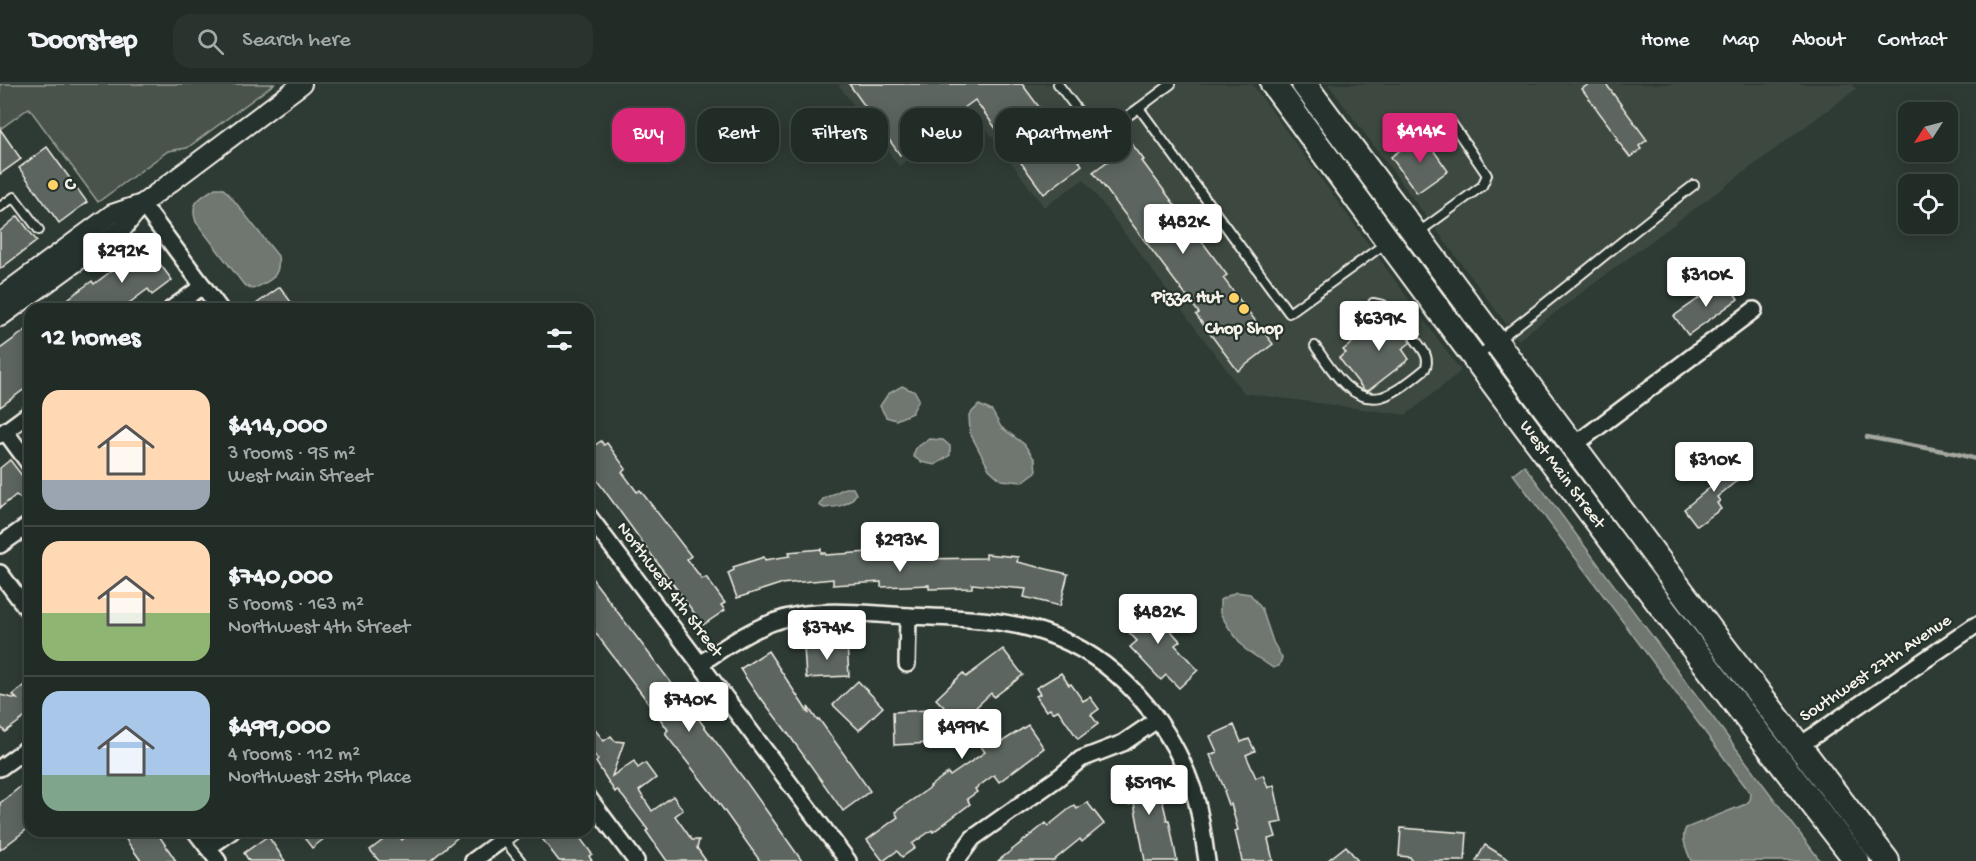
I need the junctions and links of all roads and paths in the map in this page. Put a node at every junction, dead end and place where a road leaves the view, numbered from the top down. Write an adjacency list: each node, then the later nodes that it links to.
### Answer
1 (302, 84): 9 (street)
2 (1058, 84): 6 (lane)
3 (1273, 84): 13 (highway, West Main Street)
4 (1304, 84): 12 (highway, West Main Street)
5 (1165, 86): 6 (lane)
6 (1139, 108): 13 (lane)
7 (1451, 122): 12 (lane)
8 (1694, 185): 23 (lane)
9 (142, 204): 14 (street); 15 (street); 21 (street)
10 (0, 207): 11 (lane)
11 (39, 230)
12 (1415, 235): 23 (highway, West Main Street)
13 (1388, 241): 25 (highway, West Main Street)
14 (203, 286): 16 (street); 17 (street)
15 (0, 297)
16 (179, 303)
17 (216, 303)
18 (1373, 303): 20 (lane)
19 (1754, 310): 28 (street)
20 (1396, 315)
21 (0, 317)
22 (1415, 339): 24 (lane)
23 (1496, 342): 25 (lane); 28 (highway, West Main Street)
24 (1315, 346)
25 (1476, 357): 56 (highway, West Main Street)
26 (24, 417): 27 (street)
27 (2, 433): 29 (street)
28 (1573, 447): 40 (highway, West Main Street)
29 (24, 458)
30 (594, 523): 38 (street, Northwest 4th Street)
31 (24, 528): 32 (street)
32 (0, 545)
33 (0, 573): 34 (street)
34 (24, 605)
35 (908, 616): 37 (street); 38 (street); 39 (street)
36 (1976, 625): 40 (street, Southwest 27th Avenue)
37 (907, 663)
38 (700, 664): 53 (street, Northwest 4th Street)
39 (1157, 720): 54 (street); 55 (street)
40 (1799, 746): 57 (highway, West Main Street)
41 (24, 750): 42 (street)
42 (0, 768)
43 (594, 805): 52 (street)
44 (200, 837): 48 (street)
45 (224, 837): 48 (street)
46 (505, 837): 50 (street)
47 (509, 837): 51 (lane)
48 (208, 848): 49 (street)
49 (218, 861)
50 (472, 861)
51 (521, 861)
52 (636, 861)
53 (848, 861)
54 (956, 861)
55 (1207, 861)
56 (1857, 861)
57 (1887, 861)

